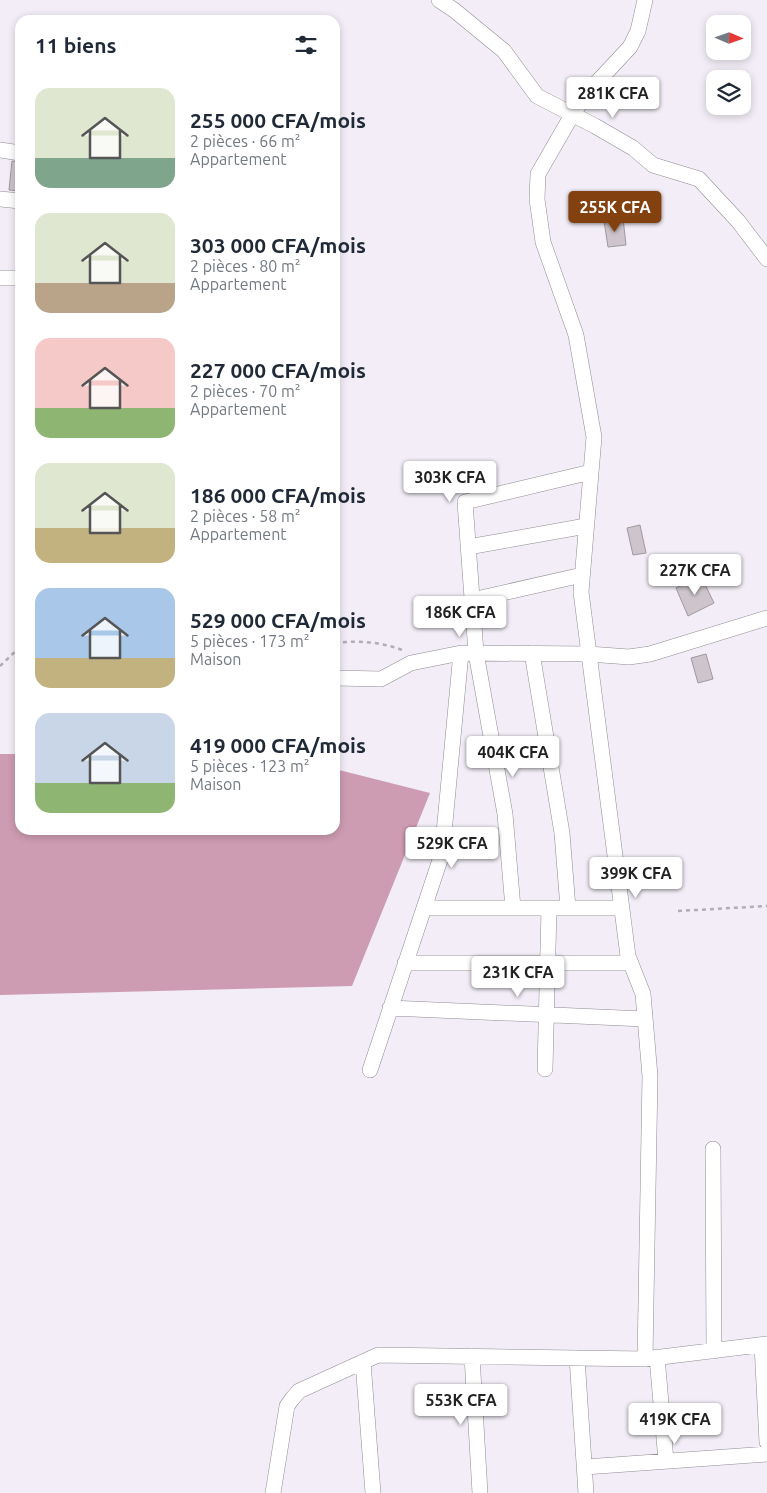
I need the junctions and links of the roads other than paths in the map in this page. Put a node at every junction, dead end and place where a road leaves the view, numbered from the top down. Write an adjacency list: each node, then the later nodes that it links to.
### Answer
1 (439, 0): 3 (street)
2 (644, 0): 3 (street)
3 (572, 115): 8 (street); 11 (street)
4 (0, 150): 5 (street)
5 (15, 152)
6 (0, 199): 7 (street)
7 (15, 200)
8 (767, 259)
9 (0, 278): 10 (street)
10 (15, 278)
11 (591, 472): 12 (street); 13 (street)
12 (586, 526): 13 (street); 14 (street)
13 (468, 547): 15 (street)
14 (582, 575): 15 (street); 19 (street)
15 (472, 600): 17 (street)
16 (767, 618): 19 (street)
17 (468, 653): 18 (street); 20 (street); 21 (street); 22 (street)
18 (532, 653): 19 (street); 24 (street)
19 (589, 654): 25 (street)
20 (340, 678)
21 (424, 908): 22 (street); 26 (street)
22 (513, 908): 23 (street)
23 (549, 908): 24 (street); 27 (street)
24 (568, 908): 25 (street)
25 (622, 908): 28 (street)
26 (406, 963): 27 (street); 29 (street)
27 (548, 963): 28 (street); 30 (street)
28 (630, 963): 31 (street)
29 (390, 1008): 30 (street); 32 (street)
30 (546, 1015): 31 (street); 33 (street)
31 (645, 1019): 39 (street)
32 (370, 1070)
33 (545, 1070)
34 (713, 1149): 36 (street)
35 (764, 1344): 36 (street); 41 (street)
36 (714, 1351): 39 (street)
37 (472, 1356): 38 (street); 40 (street); 47 (street)
38 (576, 1358): 39 (street); 44 (street)
39 (651, 1358): 43 (street)
40 (363, 1362): 45 (street); 46 (street)
41 (767, 1442)
42 (767, 1454): 43 (street)
43 (666, 1461): 44 (street)
44 (584, 1466): 48 (street)
45 (273, 1493)
46 (372, 1493)
47 (480, 1493)
48 (586, 1493)

